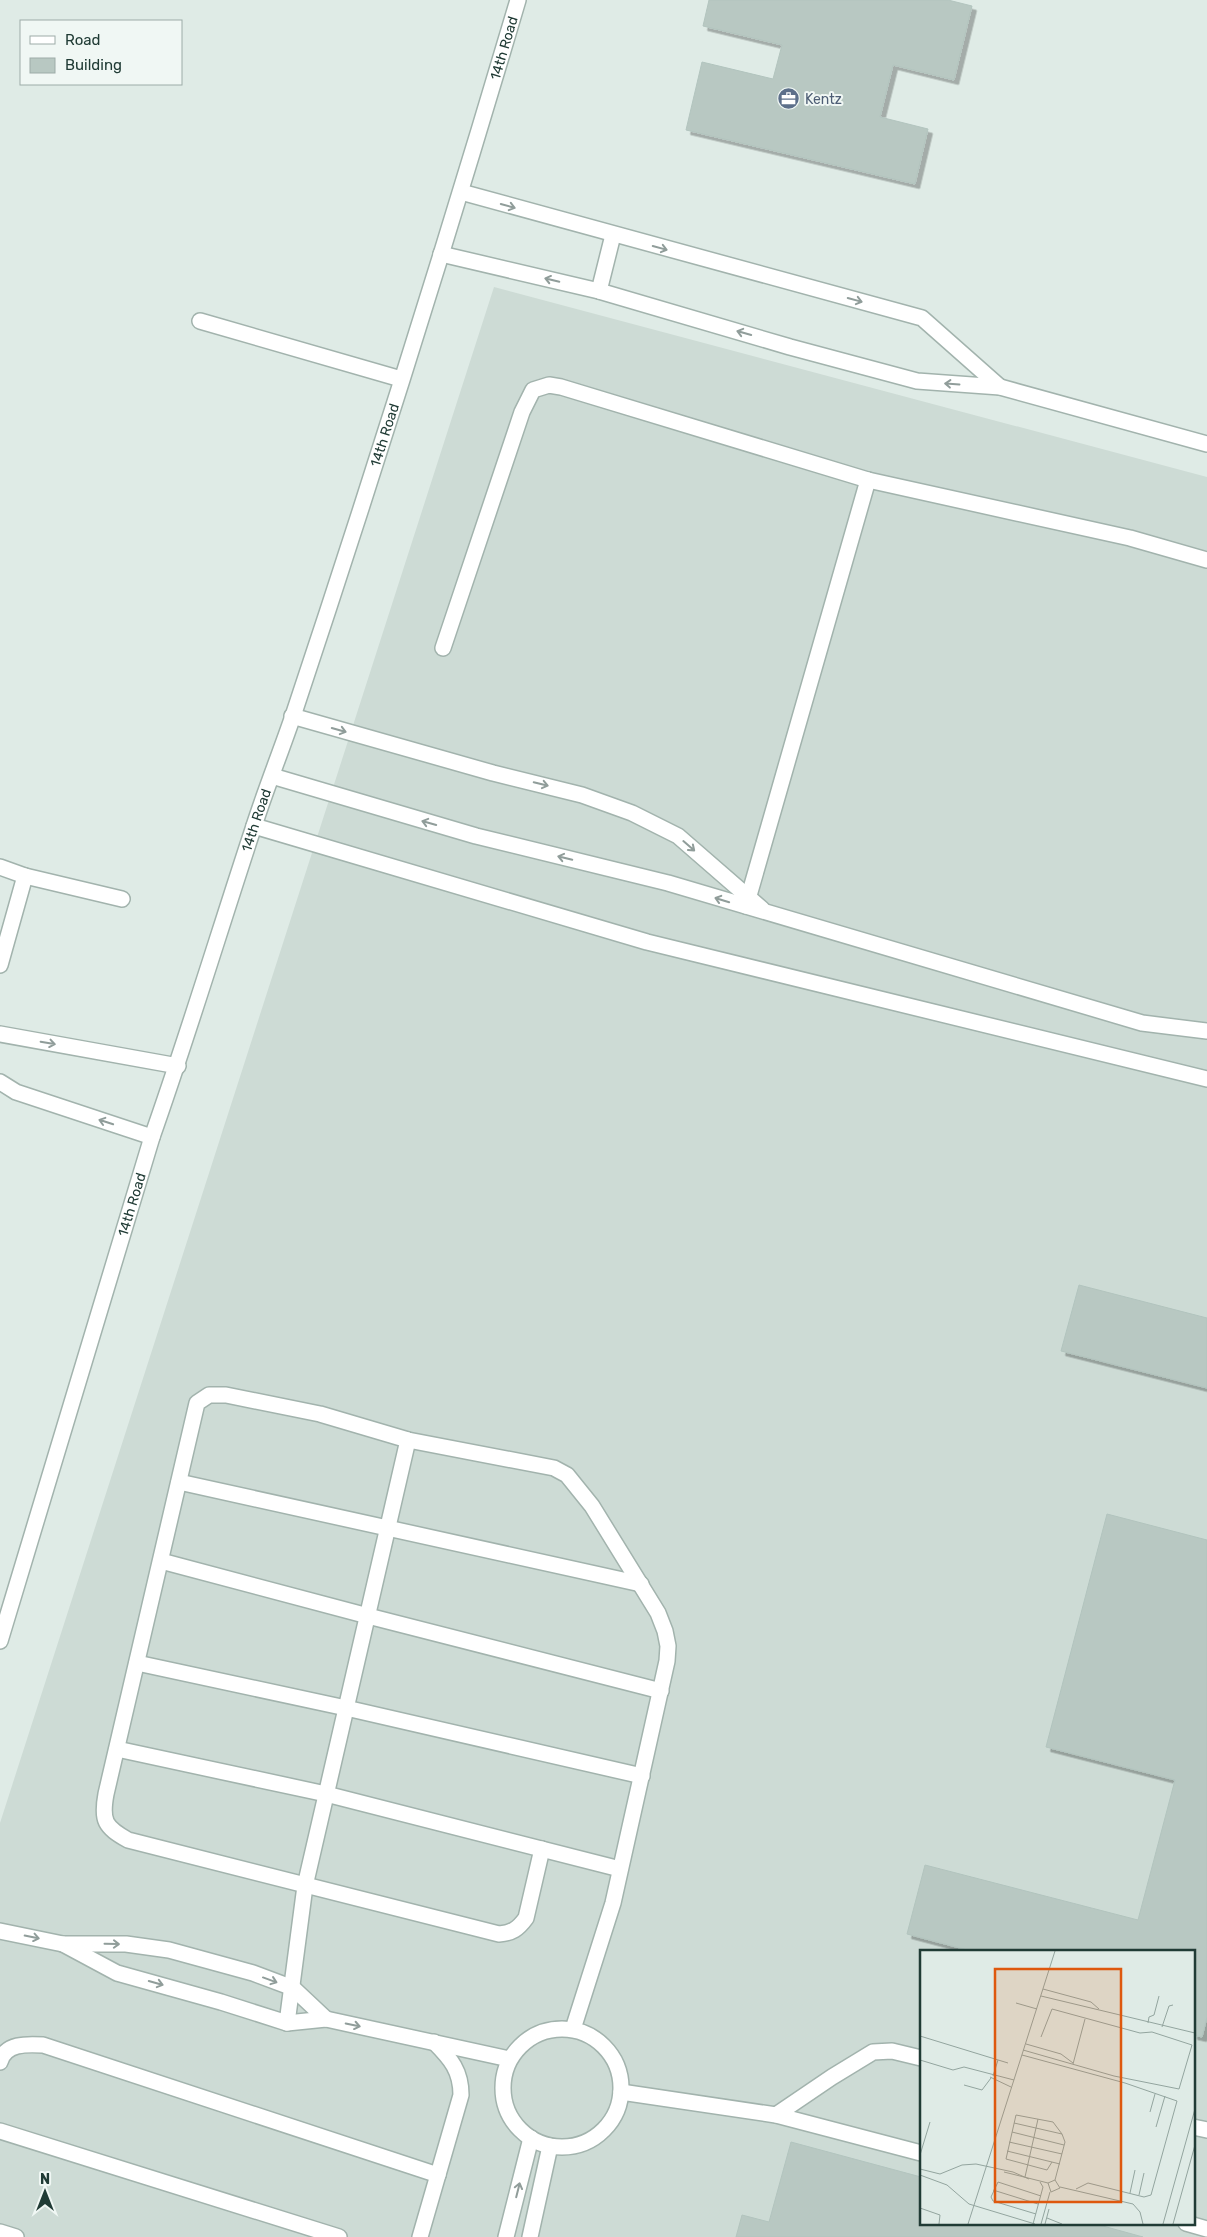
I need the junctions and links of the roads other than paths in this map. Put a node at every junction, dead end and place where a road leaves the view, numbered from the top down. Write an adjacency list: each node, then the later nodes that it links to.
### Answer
1 (518, 0): 2 (street, 14th Road)
2 (461, 192): 3 (street, one-way to 3); 4 (street, 14th Road)
3 (613, 235): 5 (street); 8 (street, one-way to 8)
4 (440, 254): 5 (street, one-way to 4); 7 (street, 14th Road)
5 (599, 291): 8 (street, one-way to 5)
6 (200, 321): 7 (street)
7 (401, 379): 13 (street, 14th Road)
8 (1000, 387): 9 (street)
9 (1207, 444)
10 (868, 480): 11 (street); 12 (street); 19 (street)
11 (1207, 560)
12 (443, 648)
13 (292, 716): 14 (street, 14th Road); 19 (street, one-way to 19)
14 (272, 776): 15 (street, 14th Road); 19 (street, one-way to 14)
15 (254, 826): 23 (street, 14th Road); 24 (street)
16 (0, 867): 17 (street)
17 (25, 876): 18 (street); 20 (street)
18 (122, 899)
19 (747, 903): 21 (street)
20 (0, 965)
21 (1207, 1031)
22 (0, 1034): 23 (street, one-way to 23)
23 (178, 1066): 26 (street, 14th Road)
24 (1207, 1079)
25 (0, 1082): 26 (street, one-way to 25)
26 (152, 1137): 33 (street, 14th Road)
27 (408, 1440): 28 (street); 29 (street); 31 (street)
28 (179, 1482): 29 (street); 30 (street)
29 (388, 1529): 31 (street); 32 (street)
30 (161, 1561): 32 (street); 34 (street)
31 (641, 1584): 35 (street)
32 (368, 1616): 35 (street); 36 (street)
33 (0, 1640)
34 (137, 1663): 36 (street); 37 (street)
35 (661, 1691): 38 (street)
36 (346, 1708): 38 (street); 39 (street)
37 (117, 1749): 39 (street); 42 (street)
38 (642, 1776): 41 (street)
39 (326, 1794): 40 (street); 42 (street)
40 (542, 1849): 41 (street); 42 (street)
41 (620, 1869): 48 (street)
42 (305, 1886): 45 (street)
43 (0, 1931): 44 (street, one-way to 44)
44 (63, 1944): 45 (street, one-way to 45); 47 (street, one-way to 47)
45 (293, 1988): 46 (street); 47 (street)
46 (326, 2019): 47 (street); 49 (street, one-way to 49)
47 (287, 2023)
48 (573, 2029): 51 (street); 53 (street)
49 (434, 2042): 51 (street); 61 (street)
50 (920, 2058): 54 (street)
51 (509, 2059): 58 (street)
52 (0, 2062): 61 (street)
53 (621, 2092): 54 (street); 59 (street)
54 (776, 2114): 60 (street)
55 (1194, 2127): 56 (street)
56 (1207, 2130)
57 (0, 2131): 66 (street)
58 (530, 2138): 59 (street); 68 (street, one-way to 58)
59 (550, 2146): 69 (street)
60 (920, 2153)
61 (438, 2175): 67 (street)
62 (1190, 2224): 63 (street)
63 (1207, 2229)
64 (0, 2232): 65 (street)
65 (16, 2237)
66 (339, 2237)
67 (420, 2237)
68 (506, 2237)
69 (530, 2237)

